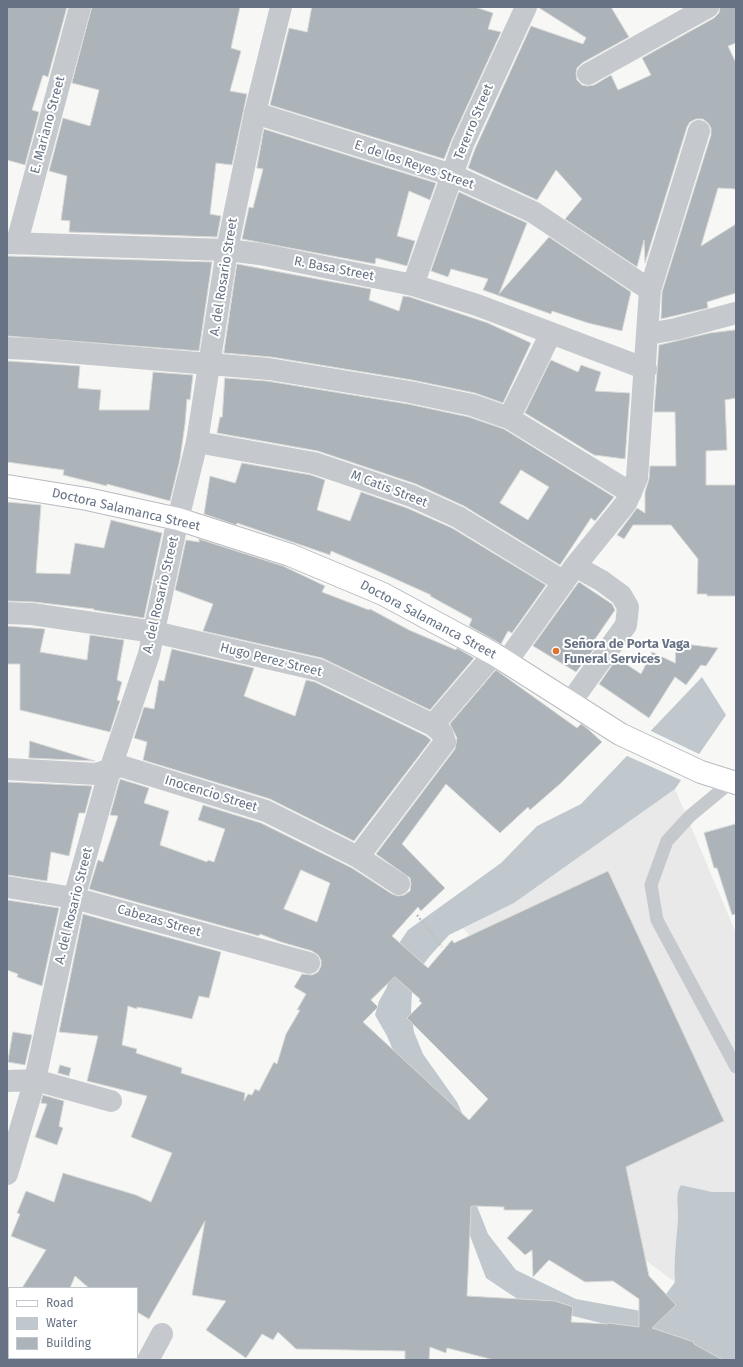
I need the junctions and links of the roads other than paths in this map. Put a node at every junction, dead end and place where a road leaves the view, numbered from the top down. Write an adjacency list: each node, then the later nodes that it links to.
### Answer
1 (80, 7): 9 (street, E. Mariano Street)
2 (281, 7): 6 (street, A. del Rosario Street)
3 (526, 7): 8 (street, Tererro Street)
4 (708, 7): 5 (street)
5 (588, 74)
6 (254, 113): 8 (street, E. de los Reyes Street); 10 (street, A. del Rosario Street)
7 (699, 131): 12 (street)
8 (452, 175): 11 (street, Tererro Street); 12 (street, E. de los Reyes Street)
9 (12, 243): 10 (street, R. Basa Street)
10 (227, 250): 11 (street, R. Basa Street); 17 (street, A. del Rosario Street)
11 (413, 285): 14 (street, R. Basa Street)
12 (650, 290): 15 (street)
13 (736, 313): 15 (street)
14 (551, 333): 18 (street, R. Basa Street); 19 (street)
15 (648, 334): 18 (street)
16 (7, 348): 17 (street)
17 (210, 364): 19 (street); 20 (street, A. del Rosario Street)
18 (646, 369): 22 (street)
19 (509, 418): 22 (street)
20 (197, 442): 23 (street, A. del Rosario Street); 24 (street, M Catis Street)
21 (7, 486): 23 (main road, Doctora Salamanca Street)
22 (631, 493): 24 (street)
23 (178, 519): 26 (street, A. del Rosario Street); 27 (main road, Doctora Salamanca Street)
24 (569, 574): 27 (street); 28 (street, M Catis Street)
25 (7, 613): 26 (street, Hugo Perez Street)
26 (154, 632): 29 (street, Hugo Perez Street); 31 (street, A. del Rosario Street)
27 (501, 658): 28 (main road, Doctora Salamanca Street); 29 (street)
28 (570, 703): 32 (main road, Doctora Salamanca Street)
29 (433, 725): 33 (street, Hugo Perez Street)
30 (7, 769): 31 (street, Inocencio Street)
31 (110, 770): 33 (street, Inocencio Street); 36 (street, A. del Rosario Street)
32 (734, 783): 38 (lane)
33 (358, 857): 34 (street, Inocencio Street)
34 (399, 884)
35 (7, 887): 36 (street, Cabezas Street)
36 (74, 898): 37 (street, Cabezas Street); 39 (street, A. del Rosario Street)
37 (309, 963)
38 (736, 1067)
39 (35, 1080): 40 (street); 41 (street); 42 (street, A. del Rosario Street)
40 (7, 1081)
41 (111, 1101)
42 (7, 1174)
43 (162, 1334): 44 (street)
44 (148, 1360)

